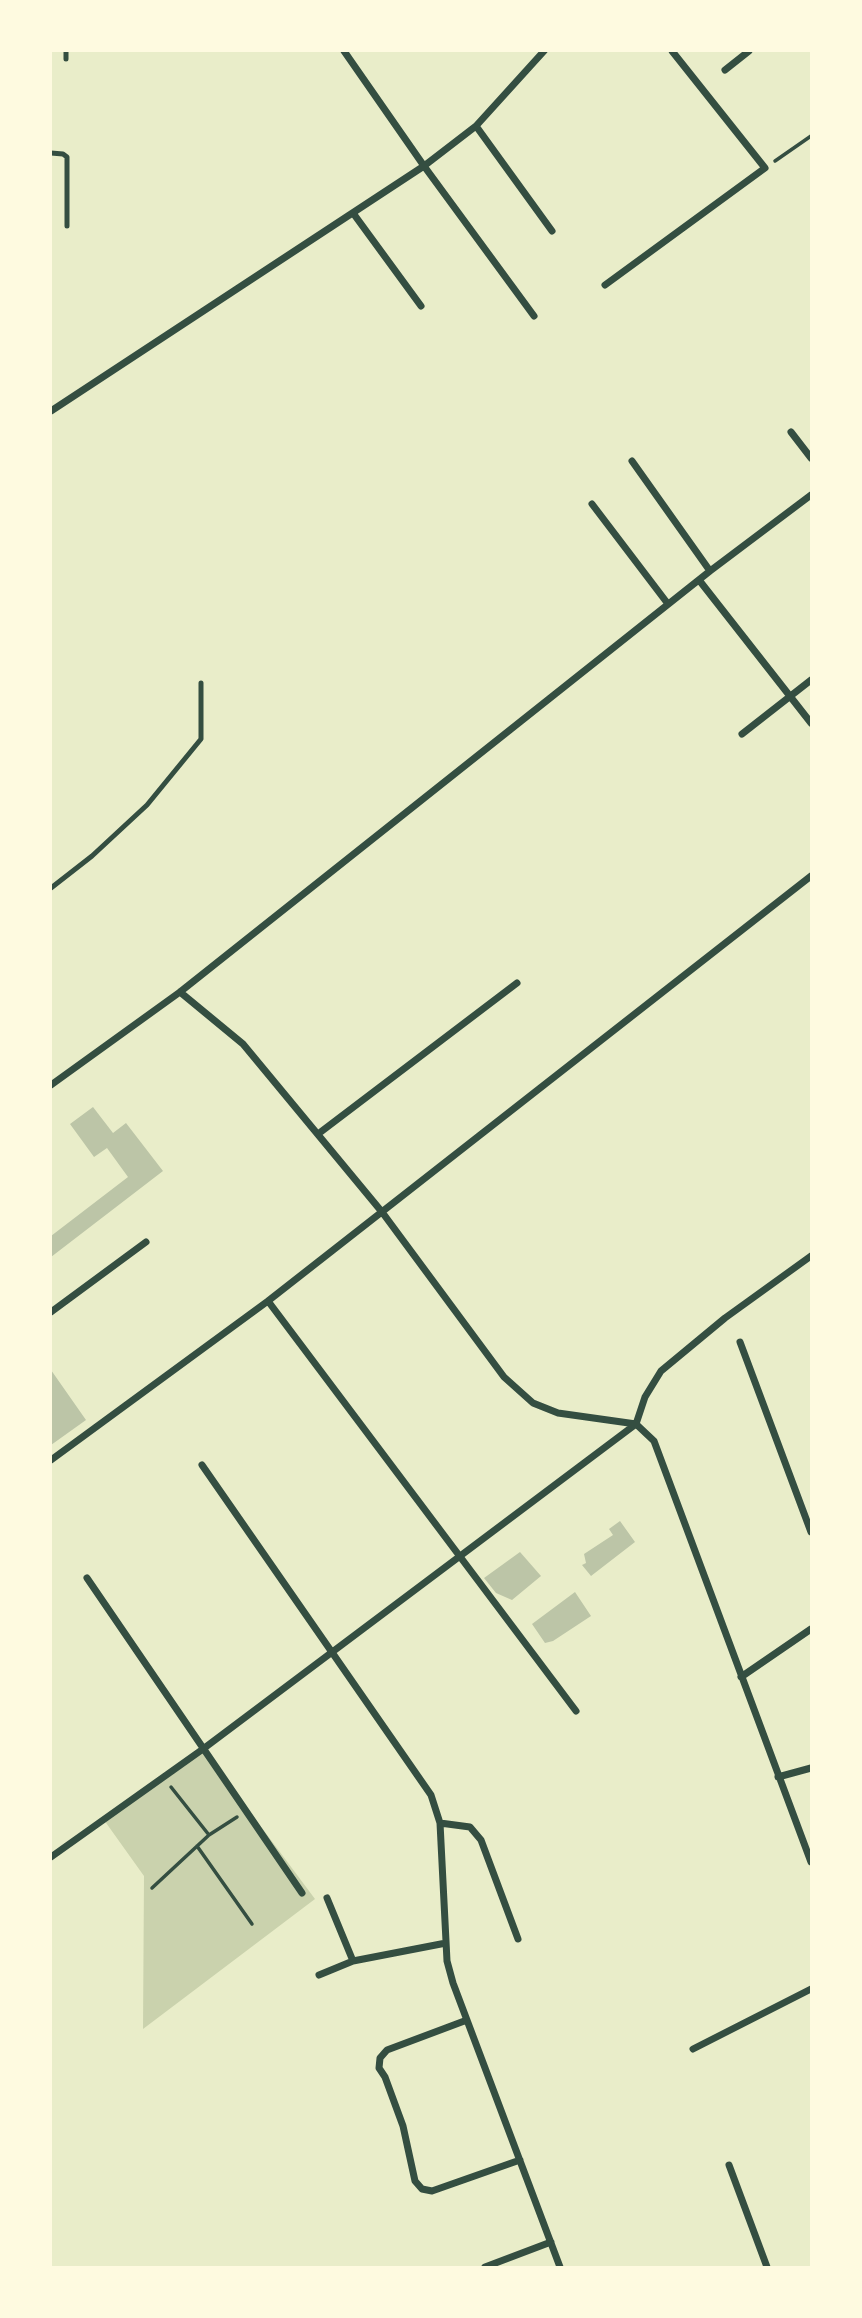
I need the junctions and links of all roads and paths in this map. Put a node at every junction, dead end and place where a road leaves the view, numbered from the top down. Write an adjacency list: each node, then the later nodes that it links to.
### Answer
1 (66, 51): 6 (lane)
2 (344, 51): 11 (street)
3 (544, 51): 8 (street)
4 (672, 51): 12 (street)
5 (749, 51): 7 (street)
6 (66, 59)
7 (725, 70)
8 (477, 126): 11 (street); 15 (street)
9 (811, 136): 12 (path)
10 (51, 153): 14 (lane)
11 (424, 166): 13 (street); 18 (street)
12 (765, 168): 16 (street)
13 (353, 213): 17 (street); 19 (street)
14 (67, 226)
15 (552, 231)
16 (605, 285)
17 (421, 306)
18 (534, 316)
19 (51, 411)
20 (791, 432): 21 (street)
21 (811, 458)
22 (632, 461): 25 (street)
23 (811, 495): 25 (street)
24 (592, 505): 27 (street)
25 (710, 571): 26 (street)
26 (699, 580): 27 (street); 30 (street)
27 (668, 604): 36 (street)
28 (811, 680): 30 (street)
29 (201, 683): 34 (lane)
30 (792, 695): 31 (street); 32 (street)
31 (811, 723)
32 (742, 734)
33 (811, 876): 39 (street)
34 (51, 888)
35 (517, 983): 38 (street)
36 (180, 992): 37 (street); 38 (street)
37 (51, 1085)
38 (318, 1134): 39 (street)
39 (382, 1212): 42 (street); 45 (street)
40 (146, 1242): 43 (street)
41 (811, 1256): 45 (street)
42 (268, 1301): 46 (street); 49 (street)
43 (51, 1312)
44 (740, 1342): 48 (street)
45 (636, 1424): 49 (street); 53 (street)
46 (51, 1460)
47 (202, 1465): 52 (street)
48 (811, 1532)
49 (460, 1557): 52 (street); 54 (street)
50 (87, 1578): 55 (street)
51 (811, 1629): 53 (street)
52 (333, 1652): 55 (street); 60 (street)
53 (741, 1677): 57 (street)
54 (576, 1711)
55 (203, 1749): 58 (street); 59 (street)
56 (811, 1768): 57 (street)
57 (778, 1777): 64 (street)
58 (163, 1778): 61 (path); 63 (street)
59 (246, 1811): 61 (path); 66 (street)
60 (440, 1823): 69 (street); 70 (street)
61 (209, 1835): 62 (path)
62 (197, 1846): 65 (path); 68 (path)
63 (51, 1857)
64 (811, 1862)
65 (152, 1888)
66 (302, 1894)
67 (327, 1898): 71 (street)
68 (253, 1924)
69 (518, 1939)
70 (446, 1943): 71 (street); 74 (street)
71 (354, 1961): 72 (street)
72 (319, 1975)
73 (811, 1989): 75 (street)
74 (467, 2020): 76 (street); 76 (street)
75 (693, 2049)
76 (520, 2160): 78 (street)
77 (729, 2165): 81 (street)
78 (551, 2242): 79 (street); 80 (street)
79 (485, 2267)
80 (560, 2267)
81 (767, 2267)

